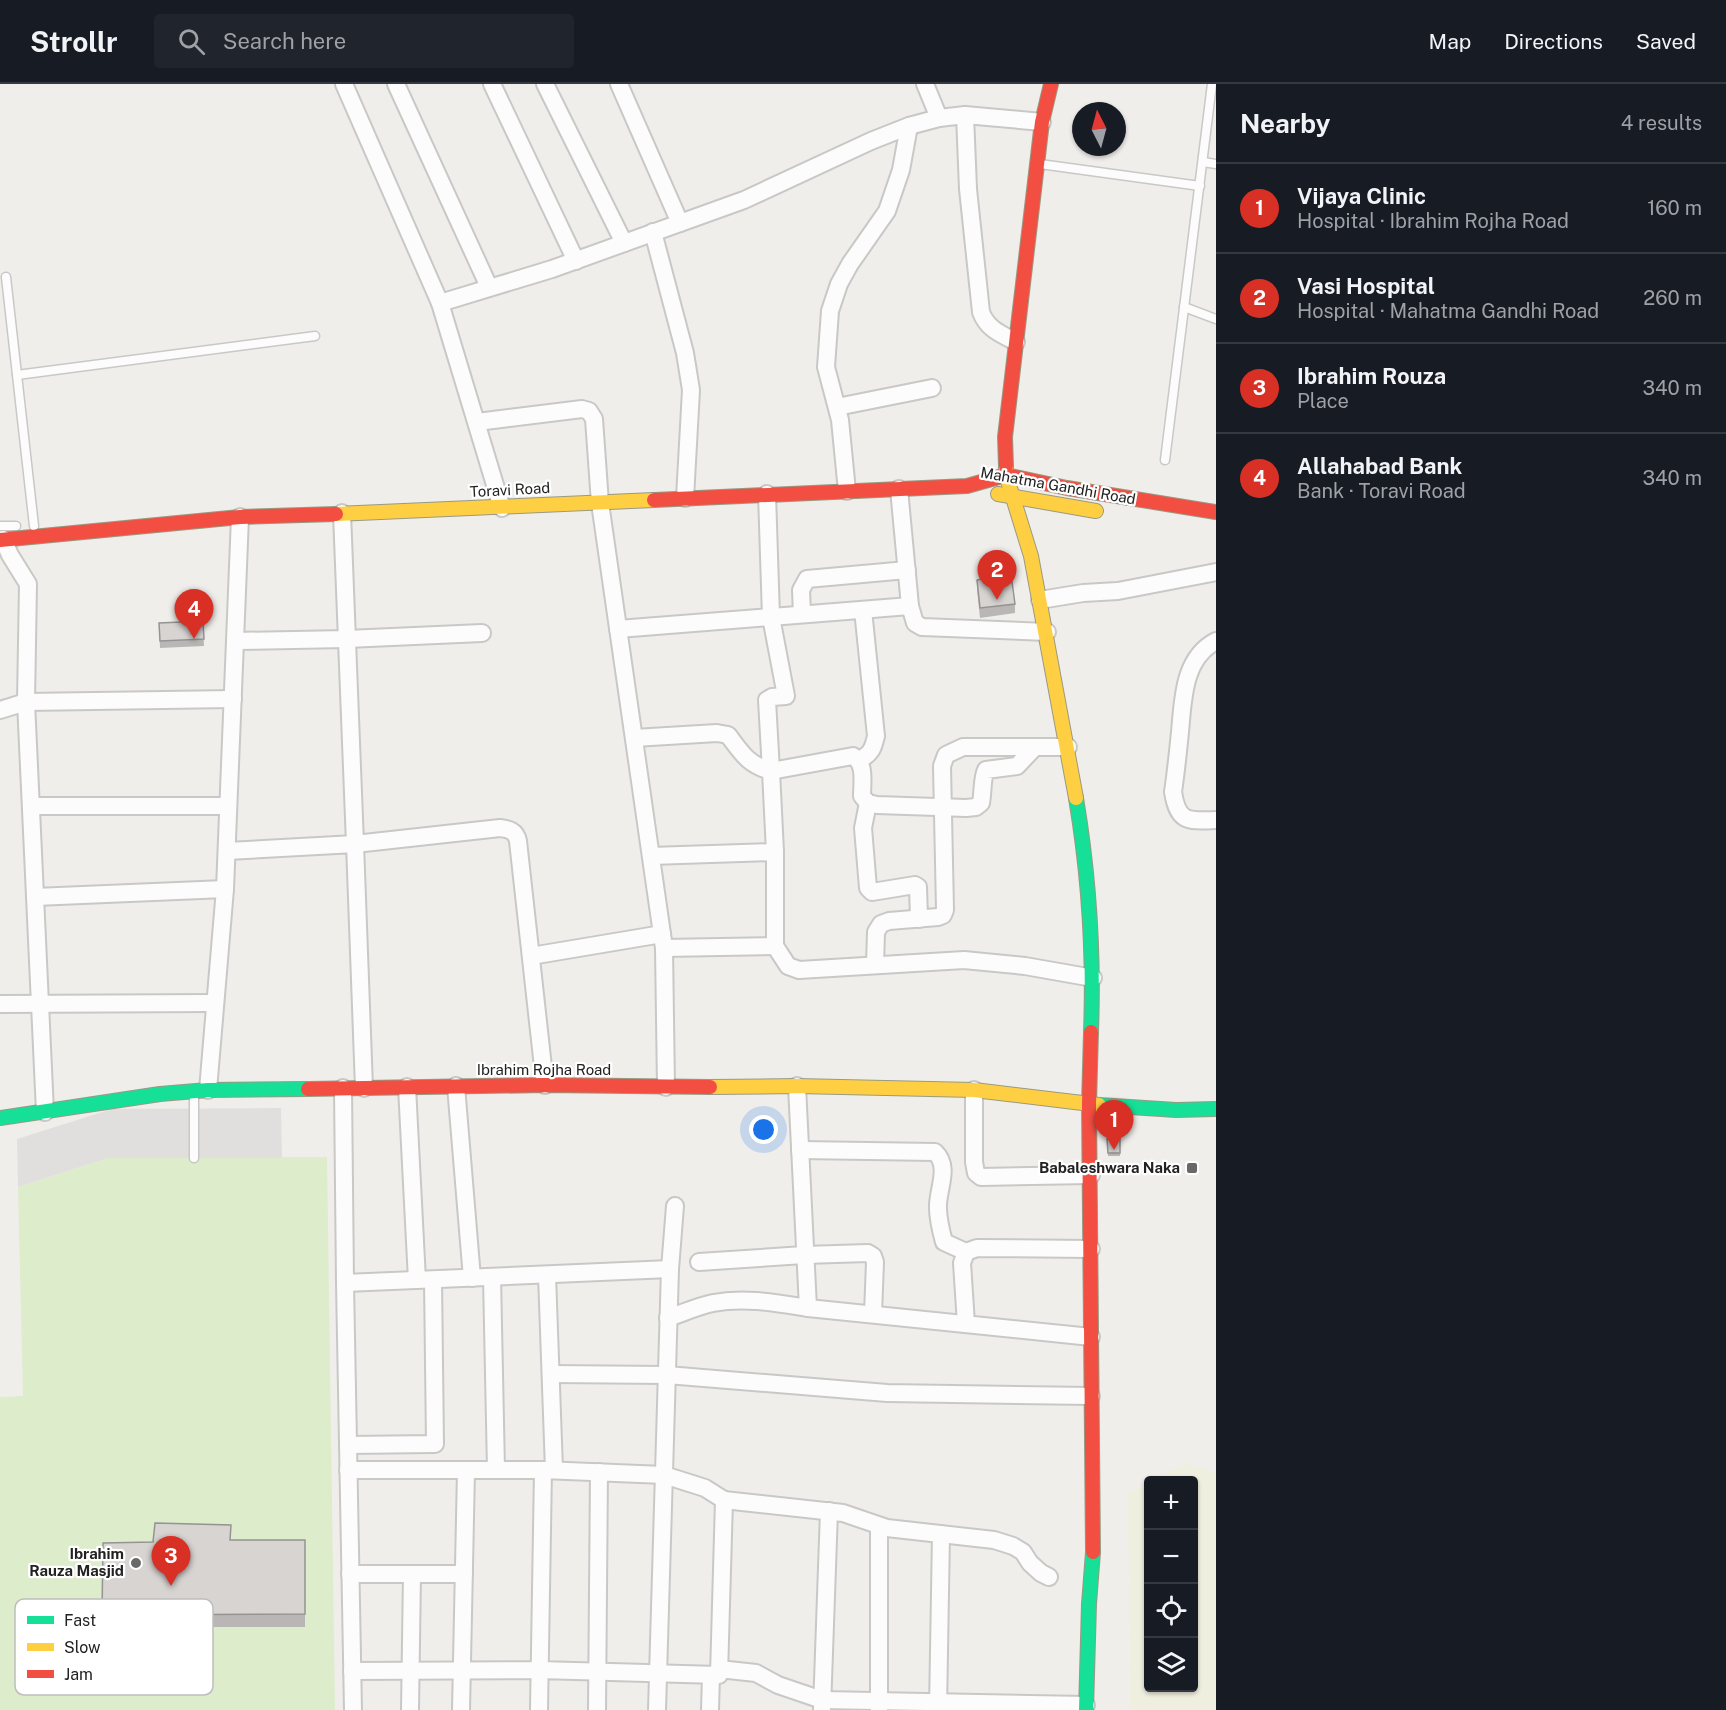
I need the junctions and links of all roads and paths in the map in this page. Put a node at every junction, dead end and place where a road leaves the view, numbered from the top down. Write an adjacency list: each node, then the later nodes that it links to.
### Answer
1 (344, 84): 23 (street)
2 (396, 84): 22 (street)
3 (492, 84): 20 (street)
4 (545, 84): 19 (street)
5 (619, 84): 17 (street)
6 (924, 84): 10 (street)
7 (1051, 84): 11 (main road)
8 (1212, 84): 13 (lane)
9 (964, 115): 10 (street); 11 (street); 27 (street)
10 (939, 118): 12 (street)
11 (1042, 122): 14 (main road)
12 (909, 126): 17 (street); 30 (street)
13 (1203, 162): 15 (lane); 16 (lane)
14 (1037, 164): 16 (lane); 27 (main road)
15 (1216, 164)
16 (1200, 186): 24 (lane)
17 (680, 223): 18 (street)
18 (653, 232): 19 (street); 39 (street)
19 (624, 243): 20 (street)
20 (576, 261): 22 (street)
21 (6, 277): 28 (lane)
22 (489, 287): 23 (street)
23 (440, 303): 31 (street)
24 (1184, 307): 25 (lane); 32 (lane)
25 (1216, 319)
26 (315, 336): 28 (lane)
27 (1016, 342): 33 (main road)
28 (17, 375): 46 (lane)
29 (932, 388): 30 (street)
30 (837, 407): 36 (street)
31 (477, 422): 40 (street); 41 (street)
32 (1166, 460)
33 (1006, 475): 34 (main road, Mahatma Gandhi Road); 38 (main road); 42 (main road, Mahatma Gandhi Road)
34 (967, 486): 35 (main road, Toravi Road); 38 (main road, Mahatma Gandhi Road)
35 (899, 489): 36 (main road, Toravi Road); 49 (street)
36 (847, 491): 37 (main road, Toravi Road)
37 (767, 494): 39 (main road, Toravi Road); 55 (street)
38 (1012, 497): 44 (main road, Mahatma Gandhi Road); 51 (main road)
39 (685, 498): 40 (main road, Toravi Road)
40 (600, 503): 41 (main road, Toravi Road); 56 (street)
41 (502, 508): 43 (main road, Toravi Road)
42 (1216, 512)
43 (342, 513): 45 (main road, Toravi Road); 59 (street)
44 (1112, 514)
45 (240, 517): 47 (main road, Toravi Road); 60 (street)
46 (34, 526): 47 (lane); 48 (lane)
47 (54, 534): 48 (main road, Toravi Road)
48 (2, 543): 63 (street)
49 (907, 570): 52 (street); 54 (street)
50 (1216, 572): 51 (street)
51 (1040, 600): 57 (main road)
52 (910, 606): 53 (street); 57 (street)
53 (863, 610): 54 (street); 68 (street)
54 (802, 615): 55 (street)
55 (771, 617): 56 (street); 69 (street)
56 (618, 628): 65 (street)
57 (1047, 632): 67 (main road)
58 (482, 633): 59 (street)
59 (347, 639): 60 (street); 75 (street)
60 (235, 641): 62 (street)
61 (1216, 641): 74 (street)
62 (233, 699): 63 (street); 72 (street)
63 (26, 702): 64 (street); 71 (street)
64 (0, 710)
65 (634, 738): 69 (street); 78 (street)
66 (1035, 747): 67 (street); 73 (street); 73 (street)
67 (1068, 747): 86 (main road)
68 (859, 760): 69 (street); 70 (street)
69 (771, 771): 77 (street)
70 (868, 803): 73 (street); 81 (street)
71 (31, 806): 72 (street); 80 (street)
72 (228, 806): 76 (street)
73 (942, 806): 81 (street)
74 (1216, 820)
75 (355, 844): 76 (street); 84 (street); 96 (street)
76 (227, 851): 79 (street)
77 (776, 852): 78 (street); 83 (street)
78 (651, 856): 82 (street)
79 (225, 889): 80 (street); 87 (street)
80 (35, 897): 89 (street)
81 (919, 919): 85 (street)
82 (663, 941): 83 (street); 84 (street); 94 (street)
83 (775, 946): 85 (street)
84 (531, 956): 90 (street)
85 (874, 965): 86 (street)
86 (1093, 978): 99 (main road)
87 (215, 1003): 89 (street); 98 (street)
88 (0, 1004): 89 (street)
89 (40, 1004): 101 (street)
90 (544, 1085): 91 (main road, Ibrahim Rojha Road); 94 (main road, Ibrahim Rojha Road)
91 (456, 1086): 93 (main road, Ibrahim Rojha Road); 114 (street)
92 (797, 1086): 94 (main road, Ibrahim Rojha Road); 97 (main road, Ibrahim Rojha Road); 103 (street)
93 (407, 1087): 96 (main road, Ibrahim Rojha Road); 115 (street)
94 (666, 1087)
95 (343, 1088): 96 (main road, Ibrahim Rojha Road); 98 (main road, Ibrahim Rojha Road); 116 (street)
96 (364, 1088)
97 (974, 1090): 99 (main road, Ibrahim Rojha Road); 105 (street)
98 (201, 1091): 101 (main road, Ibrahim Rojha Road); 104 (lane)
99 (1089, 1104): 100 (main road, Ibrahim Rojha Road); 105 (main road)
100 (1216, 1109)
101 (45, 1112): 102 (main road, Ibrahim Rojha Road)
102 (0, 1118)
103 (800, 1150): 108 (street); 109 (street)
104 (194, 1158)
105 (1091, 1175): 107 (main road)
106 (675, 1206): 111 (street)
107 (1091, 1249): 108 (street); 121 (main road)
108 (966, 1252): 120 (street)
109 (804, 1255): 110 (street); 117 (street); 118 (street)
110 (699, 1262)
111 (670, 1269): 112 (street); 119 (street)
112 (547, 1275): 113 (street); 122 (street)
113 (492, 1277): 114 (street); 128 (street)
114 (472, 1278): 115 (street)
115 (425, 1280): 116 (street); 125 (street)
116 (345, 1283): 125 (street)
117 (808, 1308): 118 (street); 119 (street)
118 (873, 1314): 120 (street)
119 (668, 1318): 123 (street)
120 (966, 1324): 121 (street)
121 (1091, 1337): 124 (main road)
122 (551, 1374): 123 (street); 129 (street)
123 (667, 1375): 124 (street); 131 (street)
124 (1091, 1396): 150 (main road)
125 (348, 1445): 126 (street)
126 (348, 1470): 127 (street); 136 (street)
127 (466, 1470): 128 (street); 138 (street)
128 (496, 1470): 129 (street)
129 (548, 1470): 130 (street); 140 (street)
130 (599, 1472): 131 (street); 144 (street)
131 (664, 1475): 132 (street); 146 (street)
132 (724, 1500): 133 (street); 145 (street)
133 (829, 1511): 134 (street); 147 (street)
134 (879, 1526): 135 (street); 148 (street)
135 (941, 1534): 139 (street); 149 (street)
136 (350, 1574): 137 (street); 141 (street)
137 (412, 1574): 138 (street); 142 (street)
138 (464, 1574): 143 (street)
139 (1049, 1576)
140 (539, 1670): 143 (street); 144 (street); 154 (street)
141 (352, 1671): 142 (street); 151 (street)
142 (411, 1671): 143 (street); 152 (street)
143 (462, 1671): 153 (street)
144 (597, 1672): 146 (street); 155 (street)
145 (715, 1672): 146 (street); 147 (street); 157 (street)
146 (658, 1673): 156 (street)
147 (822, 1705): 148 (street)
148 (879, 1706): 149 (street)
149 (938, 1706): 150 (street)
150 (1086, 1707)
151 (353, 1710)
152 (410, 1710)
153 (461, 1710)
154 (538, 1710)
155 (597, 1710)
156 (657, 1710)
157 (710, 1710)

